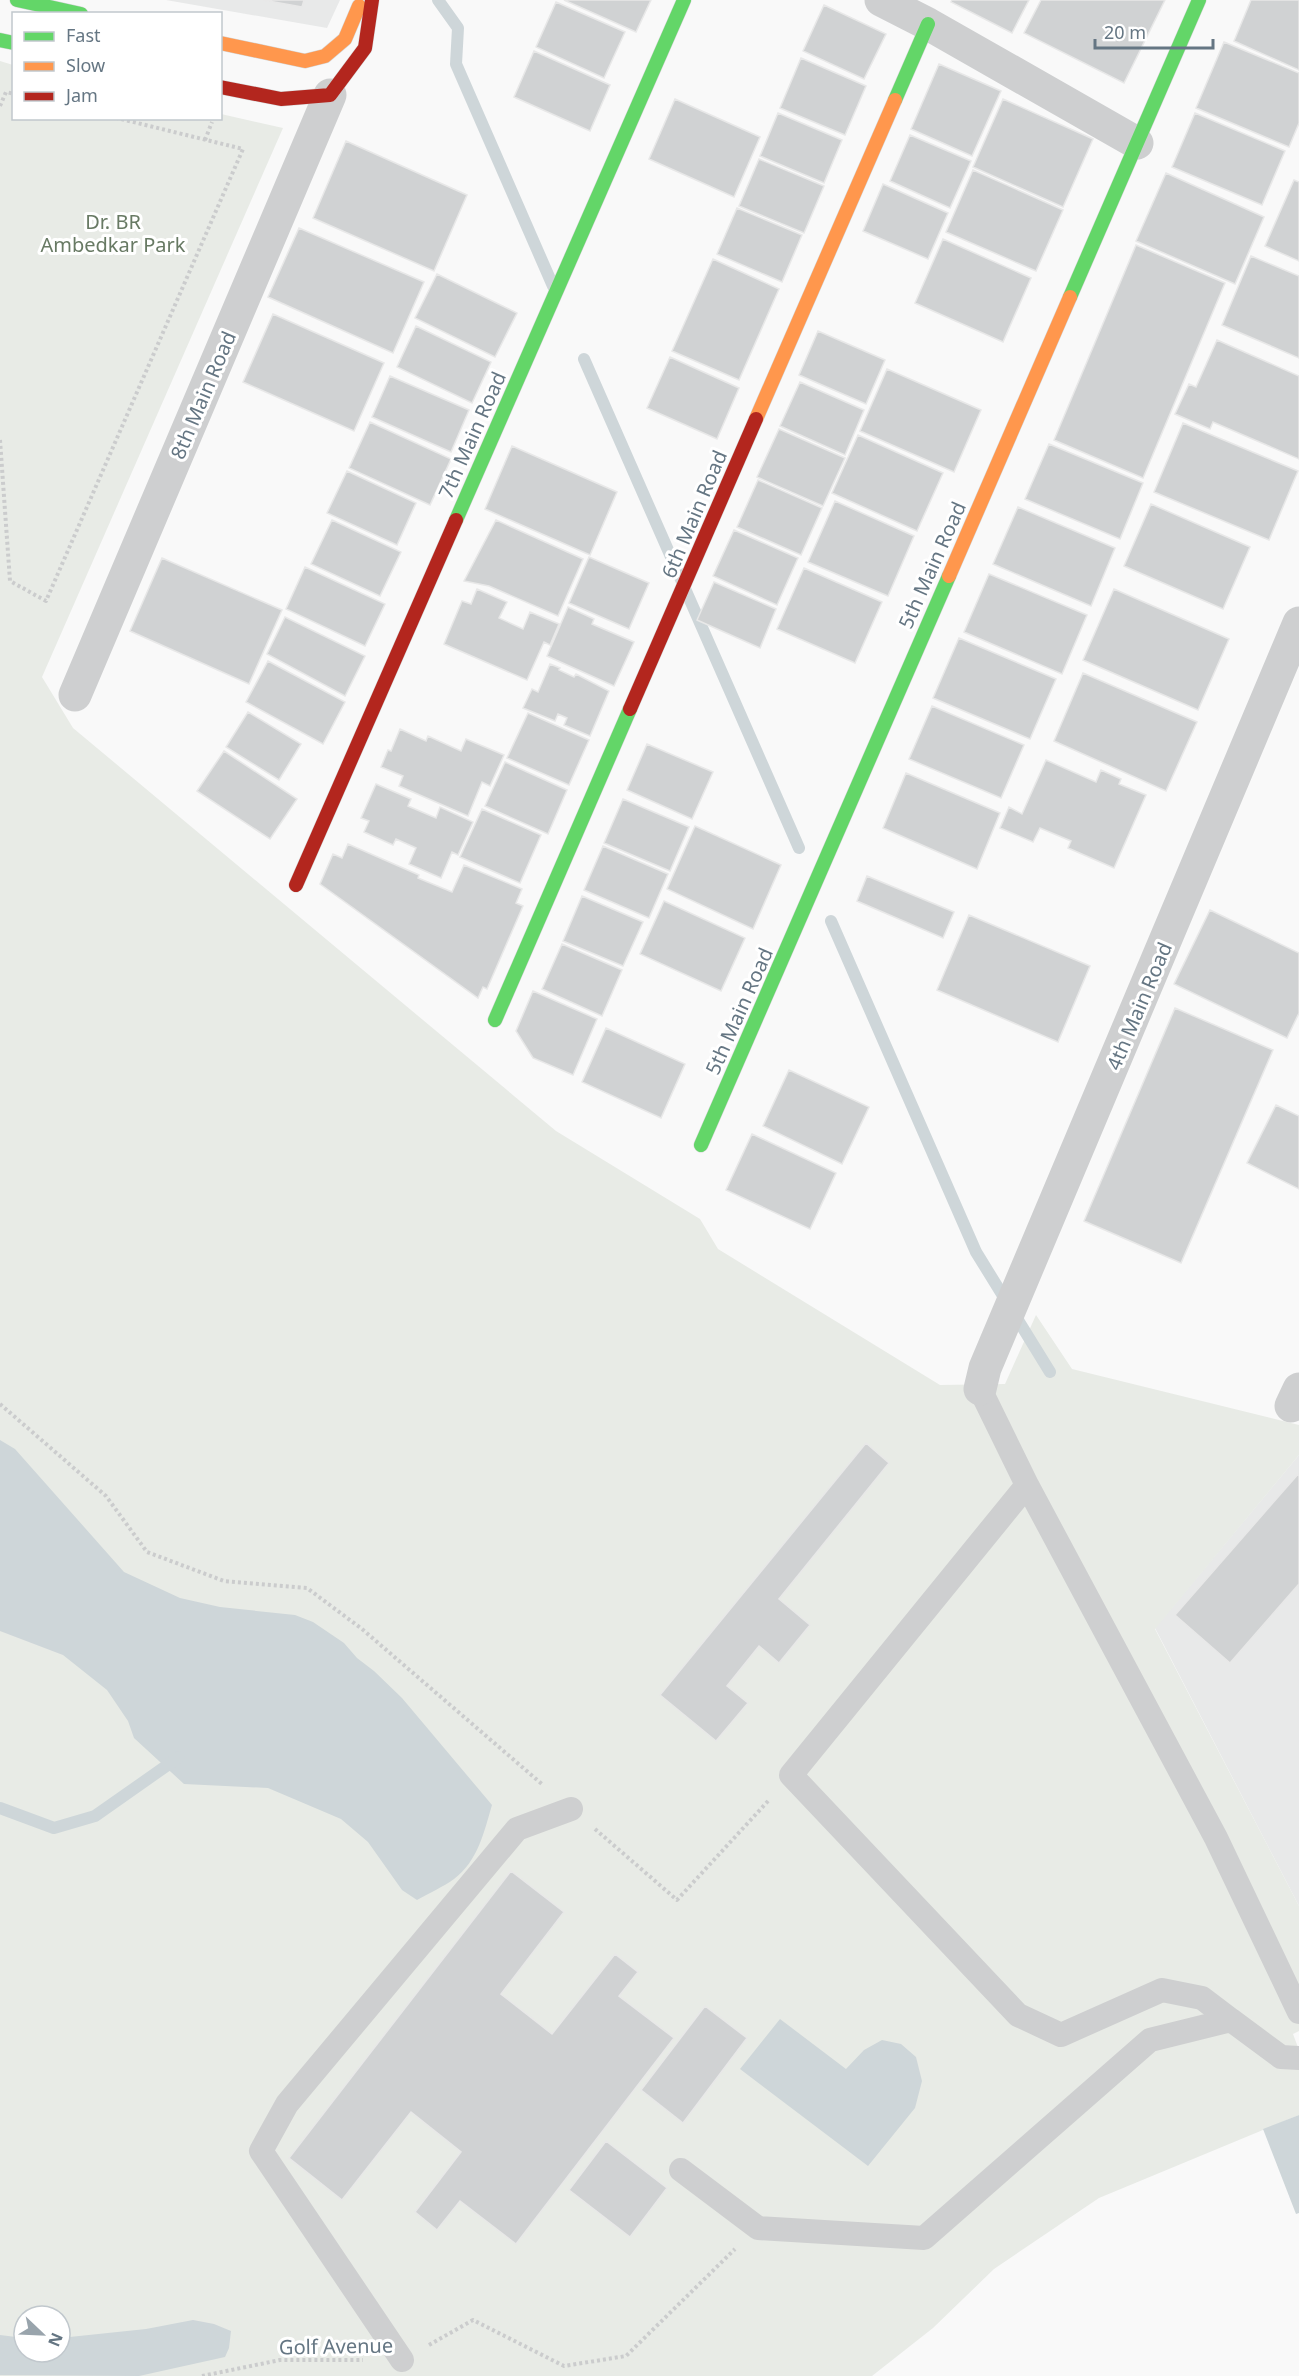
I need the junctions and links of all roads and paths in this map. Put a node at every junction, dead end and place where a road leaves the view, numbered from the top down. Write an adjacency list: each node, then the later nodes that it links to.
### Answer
1 (17, 0): 7 (street)
2 (361, 0): 10 (street)
3 (372, 0): 10 (street)
4 (684, 0): 21 (street, 7th Main Road)
5 (881, 0): 8 (street)
6 (1199, 0): 17 (street, 5th Main Road)
7 (72, 12)
8 (928, 24): 17 (street); 22 (street, 6th Main Road)
9 (222, 43): 10 (street)
10 (327, 73): 11 (street); 20 (street, 8th Main Road)
11 (222, 87)
12 (12, 93): 13 (path)
13 (0, 106)
14 (125, 120): 16 (path)
15 (212, 120): 16 (path)
16 (205, 140): 18 (path)
17 (1137, 142): 23 (street, 5th Main Road)
18 (0, 440)
19 (1299, 623): 24 (street, 4th Main Road)
20 (75, 695)
21 (296, 885)
22 (495, 1020)
23 (701, 1145)
24 (980, 1389): 26 (lane)
25 (0, 1404): 28 (path)
26 (1027, 1485): 27 (lane); 29 (lane)
27 (791, 1775): 28 (path); 30 (lane)
28 (571, 1809): 34 (lane)
29 (1299, 2012)
30 (1231, 2020): 31 (lane); 33 (lane)
31 (1299, 2058)
32 (681, 2170): 33 (lane)
33 (758, 2228): 34 (path, Golf Avenue)
34 (402, 2360): 35 (path, Golf Avenue)
35 (202, 2376)

